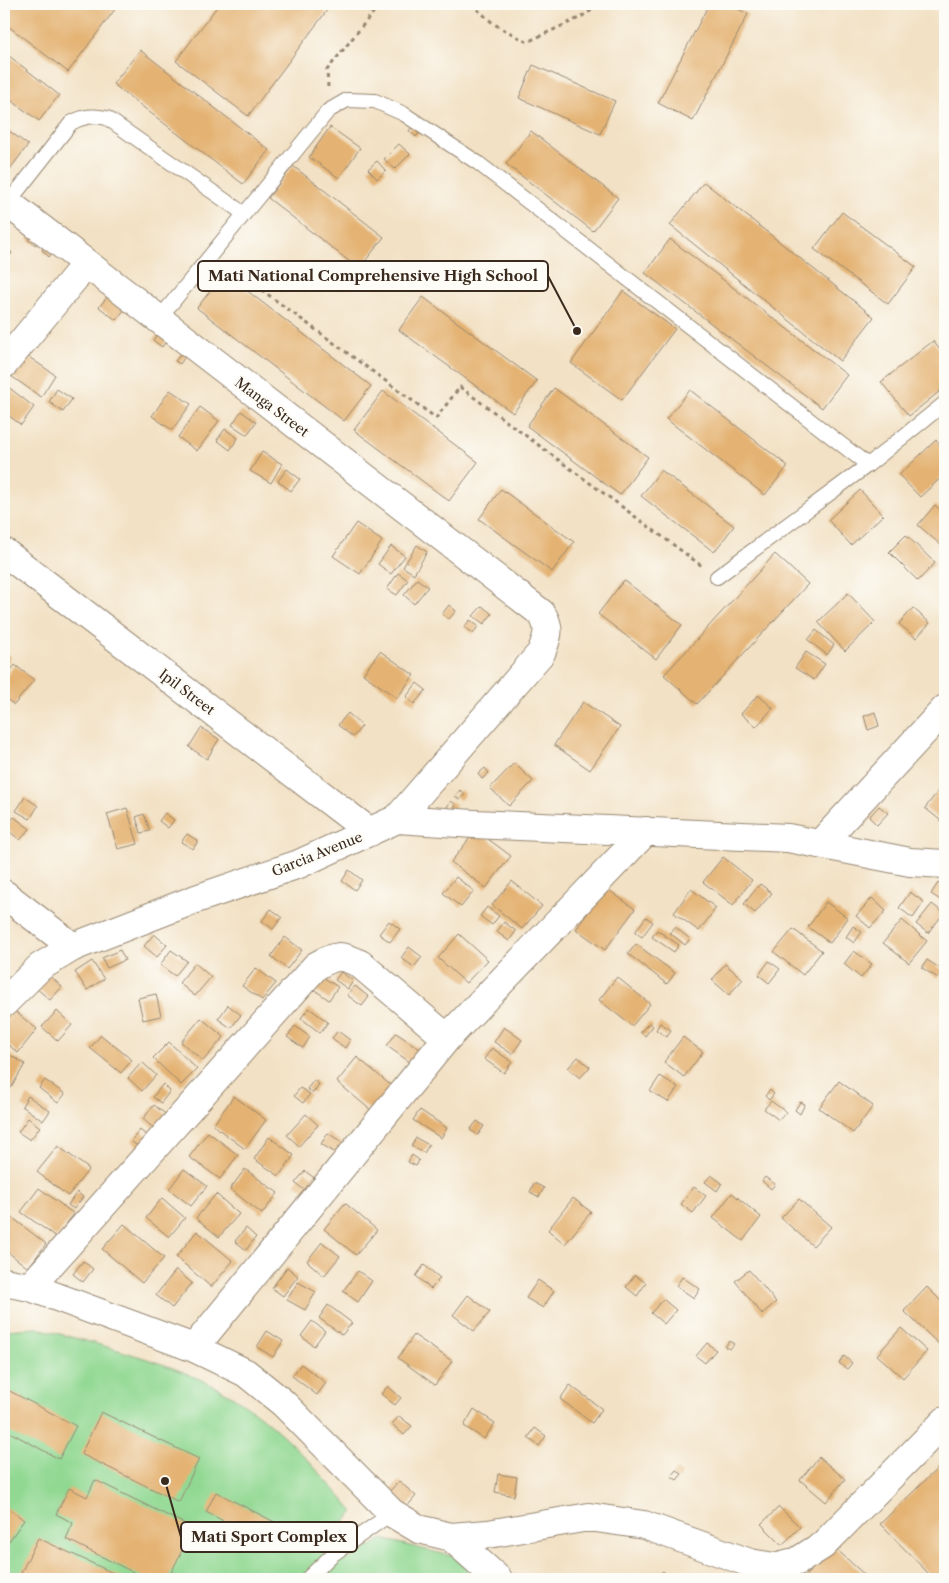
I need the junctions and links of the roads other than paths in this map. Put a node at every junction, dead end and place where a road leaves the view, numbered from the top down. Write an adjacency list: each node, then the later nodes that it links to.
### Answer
1 (6, 202): 2 (lane); 3 (street, Manga Street)
2 (243, 213): 4 (lane); 7 (lane)
3 (86, 264): 4 (street, Manga Street); 5 (street)
4 (158, 320): 10 (street, Manga Street)
5 (4, 364)
6 (945, 403): 7 (lane)
7 (868, 465): 9 (lane)
8 (4, 552): 14 (street, Ipil Street)
9 (717, 577)
10 (542, 613): 12 (street, Garcia Avenue)
11 (945, 709): 15 (street)
12 (397, 819): 13 (street); 14 (street, Garcia Avenue)
13 (646, 831): 15 (street); 20 (street)
14 (370, 832): 18 (street, Garcia Avenue)
15 (821, 843): 16 (street)
16 (945, 864)
17 (4, 894): 18 (street)
18 (73, 947): 19 (street, Garcia Avenue)
19 (4, 1003)
20 (447, 1038): 22 (street); 23 (street)
21 (4, 1282): 22 (street)
22 (30, 1287): 23 (street)
23 (194, 1348): 25 (street)
24 (945, 1421): 26 (street)
25 (392, 1513): 26 (street); 27 (lane)
26 (451, 1537): 28 (street)
27 (307, 1579)
28 (498, 1579)

